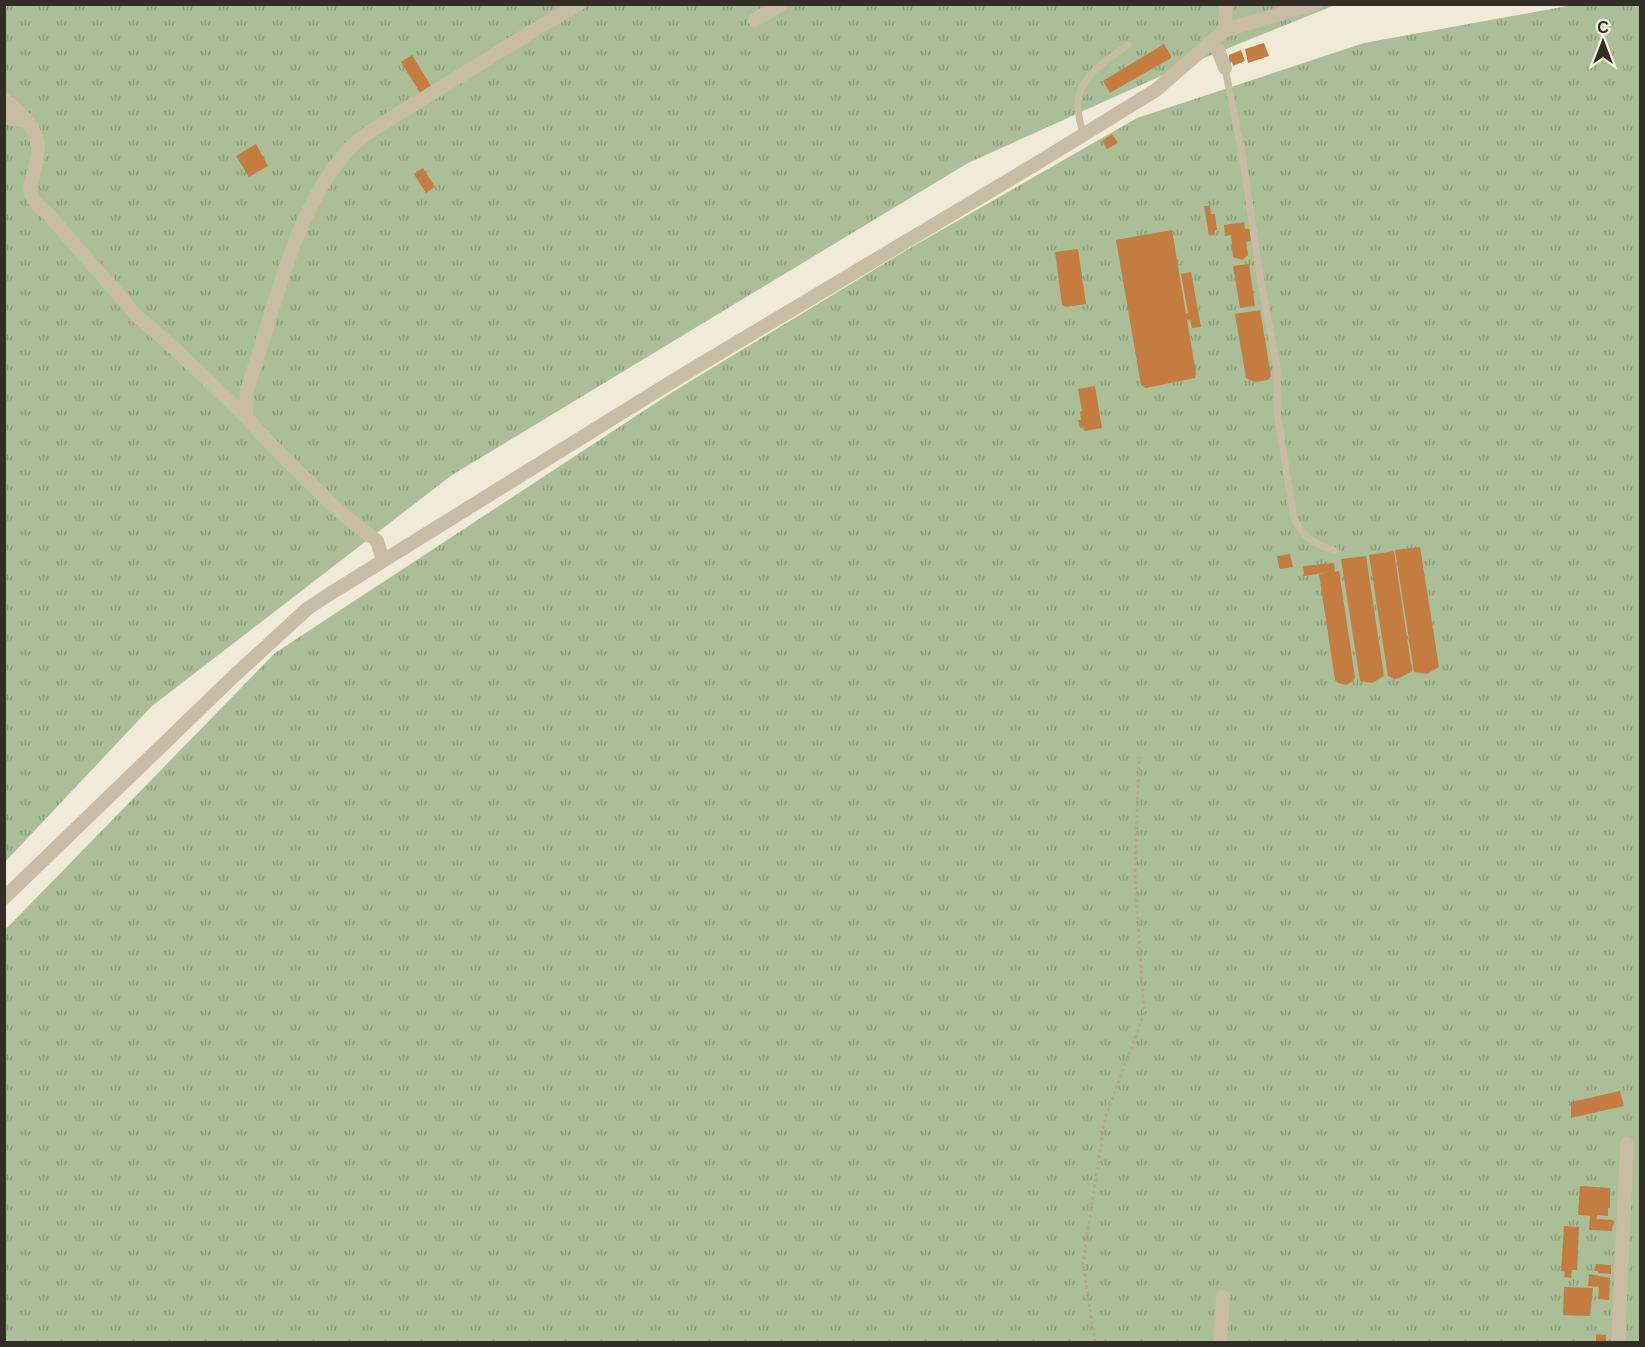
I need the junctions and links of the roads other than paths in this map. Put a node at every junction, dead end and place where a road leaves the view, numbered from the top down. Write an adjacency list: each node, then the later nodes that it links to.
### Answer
1 (579, 4): 14 (street)
2 (781, 4): 5 (street)
3 (1226, 4): 6 (street)
4 (1315, 4): 6 (street)
5 (755, 20)
6 (1225, 30): 7 (street)
7 (1209, 43): 9 (street); 13 (street)
8 (1128, 45): 13 (lane)
9 (1225, 68): 15 (lane)
10 (4, 99): 12 (street)
11 (4, 117): 12 (street)
12 (25, 121): 14 (street)
13 (1083, 135): 16 (street)
14 (246, 417): 16 (street)
15 (1335, 550)
16 (383, 560): 17 (street)
17 (4, 898)
18 (1628, 1144): 21 (street)
19 (1223, 1297): 20 (street)
20 (1220, 1342)
21 (1618, 1342)

